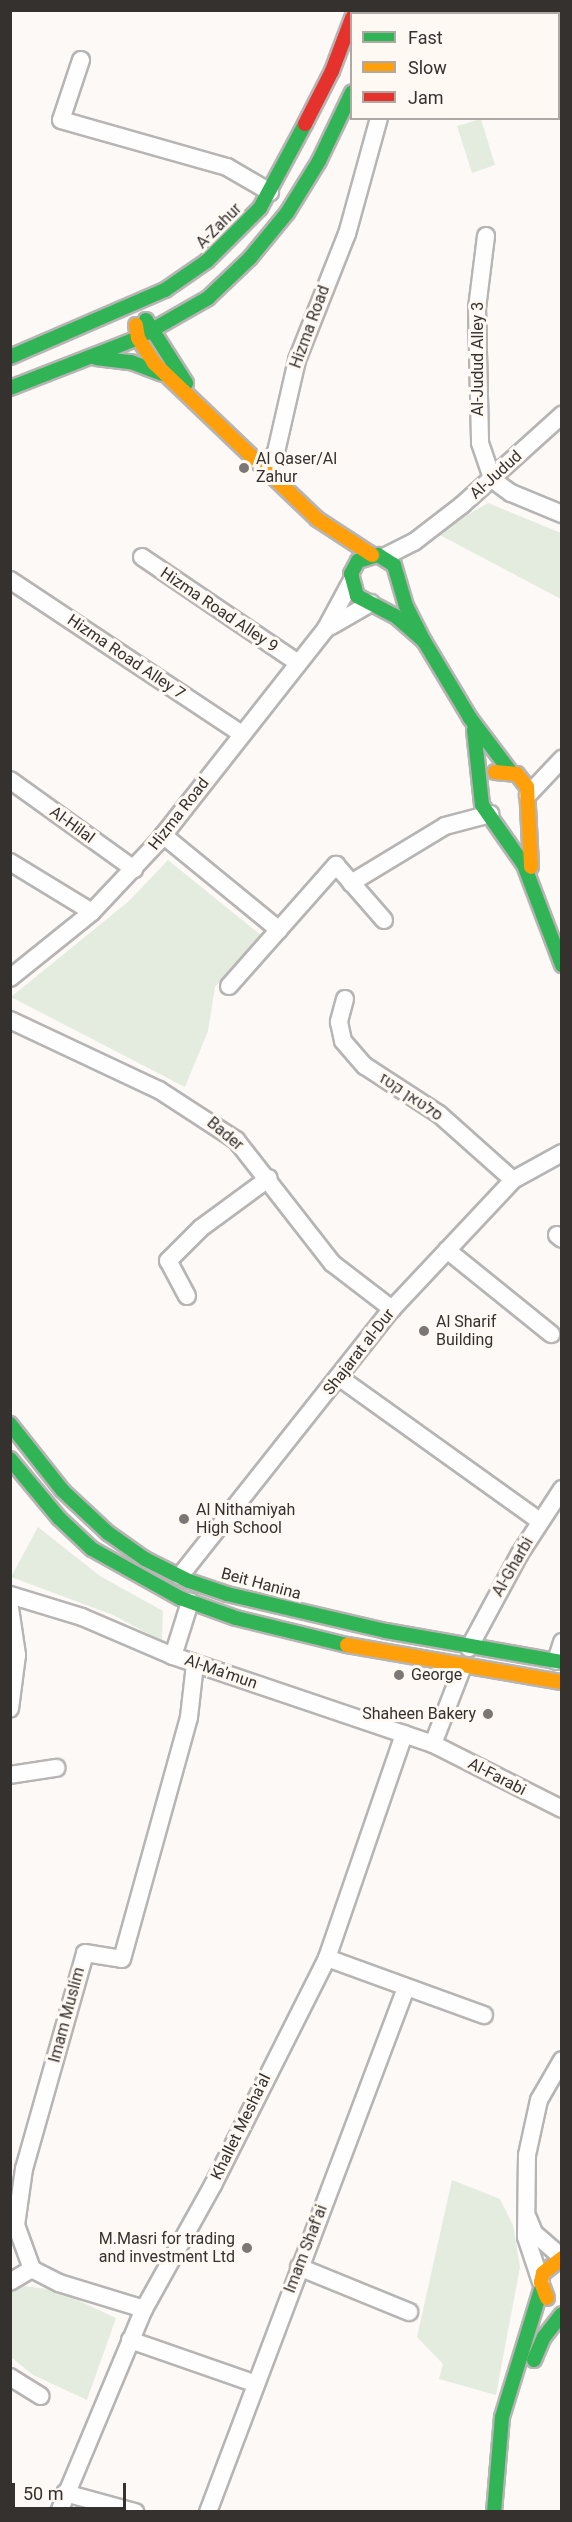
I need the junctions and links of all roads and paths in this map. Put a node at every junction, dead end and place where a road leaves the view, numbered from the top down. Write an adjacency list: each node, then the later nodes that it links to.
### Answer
1 (350, 20): 5 (street, A-Zahur)
2 (81, 60): 5 (street)
3 (350, 94): 8 (street)
4 (378, 120): 16 (street, Hizma Road)
5 (270, 192): 7 (street, A-Zahur)
6 (486, 236): 17 (street, Al-Judud Alley 3)
7 (133, 306): 9 (street); 10 (street); 11 (street, A-Zahur)
8 (192, 309): 9 (street); 13 (street)
9 (155, 330): 10 (street); 13 (street)
10 (138, 338): 12 (street); 13 (street)
11 (10, 357)
12 (91, 358): 13 (street); 14 (street)
13 (172, 373): 16 (street)
14 (10, 388)
15 (561, 415): 17 (street, Al-Judud)
16 (267, 471): 19 (street)
17 (493, 480): 18 (street); 20 (street, Al-Judud)
18 (561, 514)
19 (317, 519): 21 (street); 23 (street)
20 (427, 533): 21 (street, Al-Judud); 25 (street, Al-Judud)
21 (378, 556): 23 (street); 25 (street)
22 (142, 557): 29 (street, Hizma Road Alley 9)
23 (351, 578): 26 (street); 27 (street, Hizma Road)
24 (10, 580): 31 (street, Hizma Road Alley 7)
25 (398, 580): 26 (street); 28 (street)
26 (373, 603): 27 (street, Hizma Road); 28 (street)
27 (326, 630): 29 (street, Hizma Road)
28 (424, 641): 30 (street)
29 (298, 663): 31 (street, Hizma Road)
30 (470, 718): 33 (street); 35 (street)
31 (242, 734): 39 (street, Hizma Road)
32 (561, 758): 33 (street); 36 (street)
33 (514, 772): 35 (street); 36 (street)
34 (10, 780): 41 (street, Al-Hilal)
35 (482, 788): 37 (street); 38 (street)
36 (527, 799): 37 (street); 43 (street)
37 (492, 815): 38 (street); 43 (street)
38 (445, 826): 42 (street)
39 (163, 835): 41 (street, Hizma Road); 46 (street)
40 (10, 862): 44 (street)
41 (134, 870): 44 (street, Hizma Road)
42 (351, 883): 45 (street); 46 (street)
43 (533, 886): 47 (street)
44 (92, 912): 48 (street, Hizma Road)
45 (384, 920)
46 (279, 930): 49 (street)
47 (561, 965)
48 (10, 978)
49 (229, 986)
50 (345, 999): 54 (street, סלטאן קטז)
51 (10, 1020): 53 (street, Bader)
52 (561, 1153): 54 (street, Shajarat al-Dur)
53 (269, 1178): 56 (street); 57 (street, Bader)
54 (513, 1180): 55 (street, Shajarat al-Dur)
55 (447, 1250): 57 (street, Shajarat al-Dur); 58 (street)
56 (187, 1296)
57 (392, 1309): 59 (street, Shajarat al-Dur)
58 (551, 1334)
59 (340, 1378): 63 (street); 64 (street, Shajarat al-Dur)
60 (10, 1424): 64 (street, Beit Hanina)
61 (10, 1459): 66 (street)
62 (561, 1489): 63 (street, Al-Gharbi)
63 (540, 1521): 69 (street, Al-Gharbi)
64 (180, 1576): 69 (street, Beit Hanina)
65 (10, 1595): 70 (street, Al-Ma'mun)
66 (190, 1602): 70 (street); 73 (street)
67 (10, 1608): 75 (street)
68 (561, 1642): 71 (street)
69 (469, 1648): 71 (street, Beit Hanina)
70 (173, 1656): 72 (street, Al-Ma'mun)
71 (559, 1662)
72 (195, 1664): 76 (street, Al-Ma'mun); 88 (street, Imam Muslim)
73 (462, 1669): 74 (street); 77 (street)
74 (561, 1682)
75 (10, 1709)
76 (404, 1734): 77 (street, Al-Ma'mun); 81 (street, Khallet Mesha'al)
77 (433, 1744): 80 (street, Al-Farabi)
78 (56, 1768): 79 (street)
79 (10, 1774)
80 (561, 1809)
81 (327, 1958): 82 (street); 92 (street, Khallet Mesha'al)
82 (406, 1988): 83 (street); 87 (street, Imam Shaf'ai)
83 (484, 2015)
84 (561, 2060): 85 (street)
85 (525, 2199): 86 (street); 90 (street)
86 (561, 2257): 90 (street)
87 (299, 2267): 93 (street); 97 (street, Imam Shaf'ai)
88 (32, 2270): 89 (street); 92 (street)
89 (10, 2282)
90 (542, 2284): 91 (street); 103 (street)
91 (561, 2305)
92 (144, 2309): 95 (street, Khallet Mesha'al)
93 (409, 2312)
94 (561, 2314): 104 (street)
95 (130, 2340): 97 (street); 99 (street, Khallet Mesha'al)
96 (10, 2377): 98 (street)
97 (256, 2384): 102 (street, Imam Shaf'ai)
98 (41, 2396)
99 (65, 2493): 100 (street, Khallet Mesha'al); 101 (street)
100 (59, 2511)
101 (135, 2511)
102 (208, 2511)
103 (494, 2511)
104 (508, 2511)

